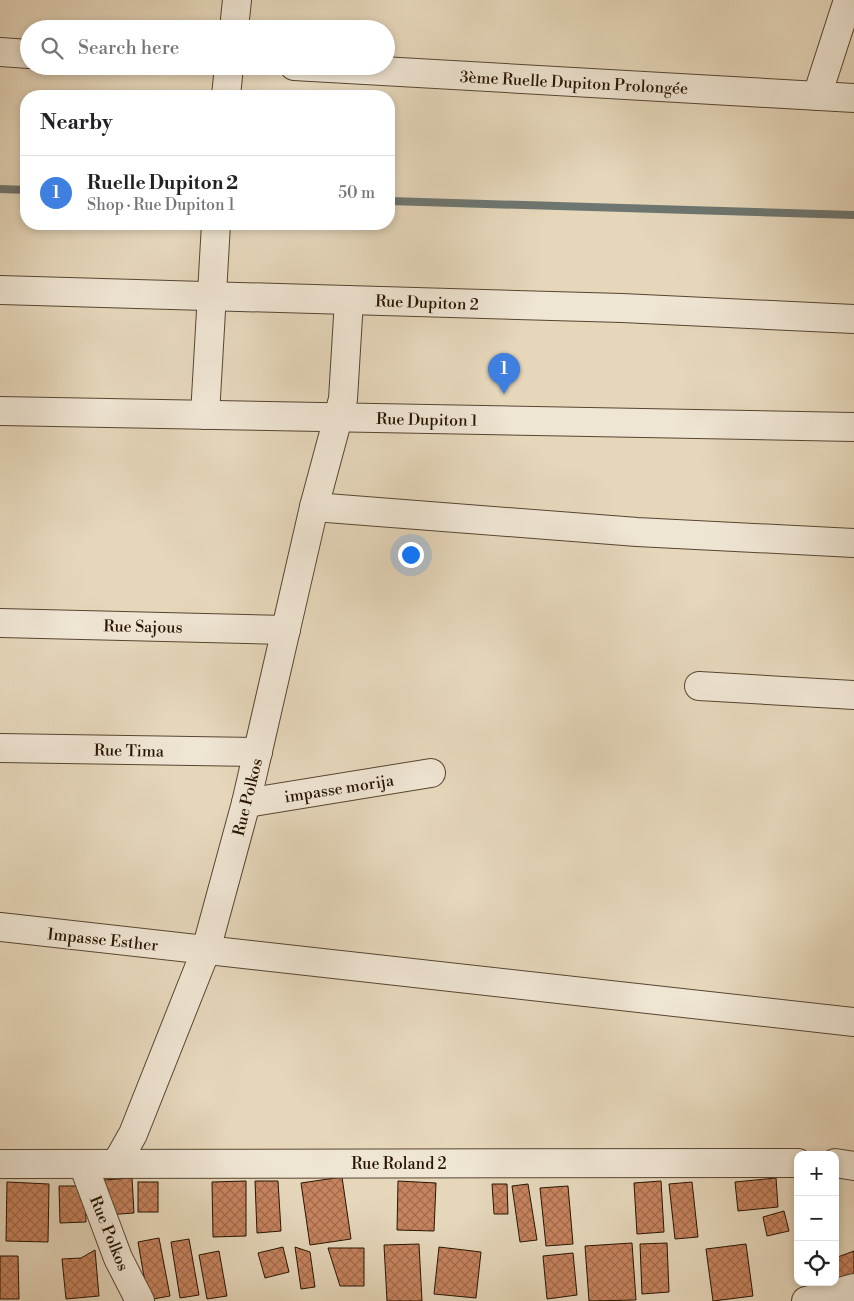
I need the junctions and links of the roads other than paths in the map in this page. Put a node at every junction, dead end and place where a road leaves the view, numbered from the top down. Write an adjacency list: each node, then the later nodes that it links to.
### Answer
1 (237, 0): 3 (street)
2 (848, 0): 9 (street)
3 (235, 20)
4 (0, 52): 5 (street)
5 (20, 53)
6 (395, 72): 9 (street, 3ème Ruelle Dupiton Prolongée)
7 (228, 75): 8 (street)
8 (227, 90)
9 (817, 96): 10 (street, 3ème Ruelle Dupiton Prolongée)
10 (854, 98)
11 (216, 230): 13 (street)
12 (0, 290): 13 (street, Rue Dupiton 2)
13 (211, 296): 14 (street, Rue Dupiton 2); 17 (street)
14 (348, 300): 15 (street, Rue Dupiton 2); 18 (street, Rue Polkos)
15 (854, 319)
16 (0, 411): 17 (street, Rue Dupiton 1)
17 (205, 415): 18 (street, Rue Dupiton 1)
18 (336, 418): 19 (street, Rue Dupiton 1); 20 (street, Rue Polkos)
19 (854, 427)
20 (314, 507): 21 (street); 23 (street, Rue Polkos)
21 (854, 543)
22 (0, 623): 23 (street, Rue Sajous)
23 (286, 630): 27 (street, Rue Polkos)
24 (699, 686): 25 (street)
25 (854, 695)
26 (0, 748): 27 (street, Rue Tima)
27 (258, 752): 29 (street, Rue Polkos)
28 (431, 773): 29 (street, impasse morija)
29 (246, 803): 31 (street, Rue Polkos)
30 (0, 927): 31 (street, Impasse Esther)
31 (204, 956): 32 (street, Impasse Esther); 36 (street, Rue Polkos)
32 (853, 1024)
33 (794, 1163): 36 (street, Rue Roland 2)
34 (0, 1164): 35 (street, Rue Roland 2)
35 (83, 1164): 36 (street, Rue Roland 2); 38 (street, Rue Polkos)
36 (116, 1164)
37 (854, 1288): 39 (street)
38 (140, 1301)
39 (806, 1301)

